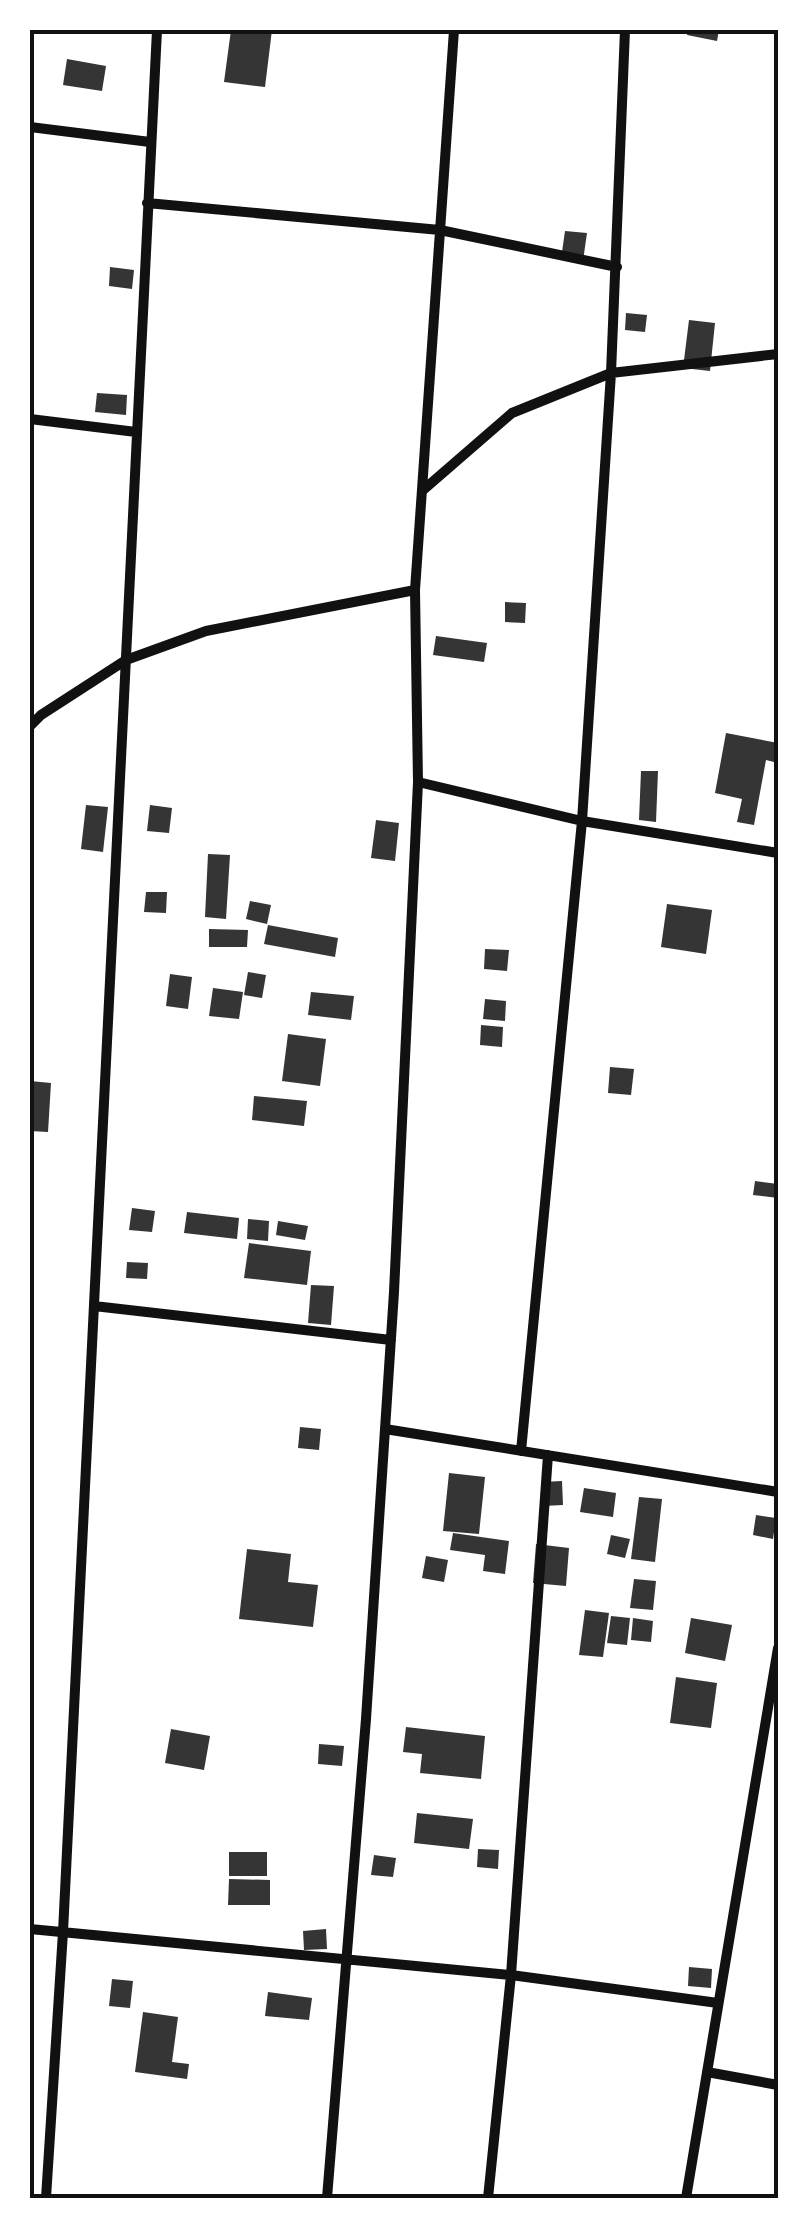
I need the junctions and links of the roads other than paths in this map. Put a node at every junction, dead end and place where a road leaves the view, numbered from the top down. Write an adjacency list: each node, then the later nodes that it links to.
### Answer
1 (157, 30): 5 (street)
2 (454, 30): 7 (street)
3 (625, 30): 8 (street)
4 (30, 127): 5 (street)
5 (150, 142): 6 (street)
6 (147, 202): 7 (street); 12 (street)
7 (440, 230): 8 (street); 13 (street)
8 (617, 268): 10 (street)
9 (778, 354): 10 (street)
10 (612, 373): 13 (street); 18 (street)
11 (30, 418): 12 (street)
12 (136, 432): 15 (street)
13 (422, 492): 14 (street)
14 (415, 590): 15 (street); 17 (street)
15 (126, 660): 16 (street); 20 (street)
16 (30, 726)
17 (418, 782): 18 (street); 21 (street)
18 (582, 822): 19 (street); 23 (street)
19 (778, 853)
20 (94, 1306): 21 (street); 28 (street)
21 (391, 1340): 22 (street)
22 (385, 1430): 23 (street); 29 (street)
23 (521, 1451): 24 (street)
24 (548, 1456): 25 (street); 30 (street)
25 (778, 1492)
26 (778, 1648): 31 (street)
27 (30, 1929): 28 (street)
28 (63, 1932): 29 (street); 34 (street)
29 (346, 1958): 30 (street); 35 (street)
30 (511, 1975): 31 (street); 36 (street)
31 (718, 2003): 32 (street)
32 (706, 2072): 33 (street); 37 (street)
33 (778, 2085)
34 (46, 2198)
35 (327, 2198)
36 (488, 2198)
37 (686, 2198)

